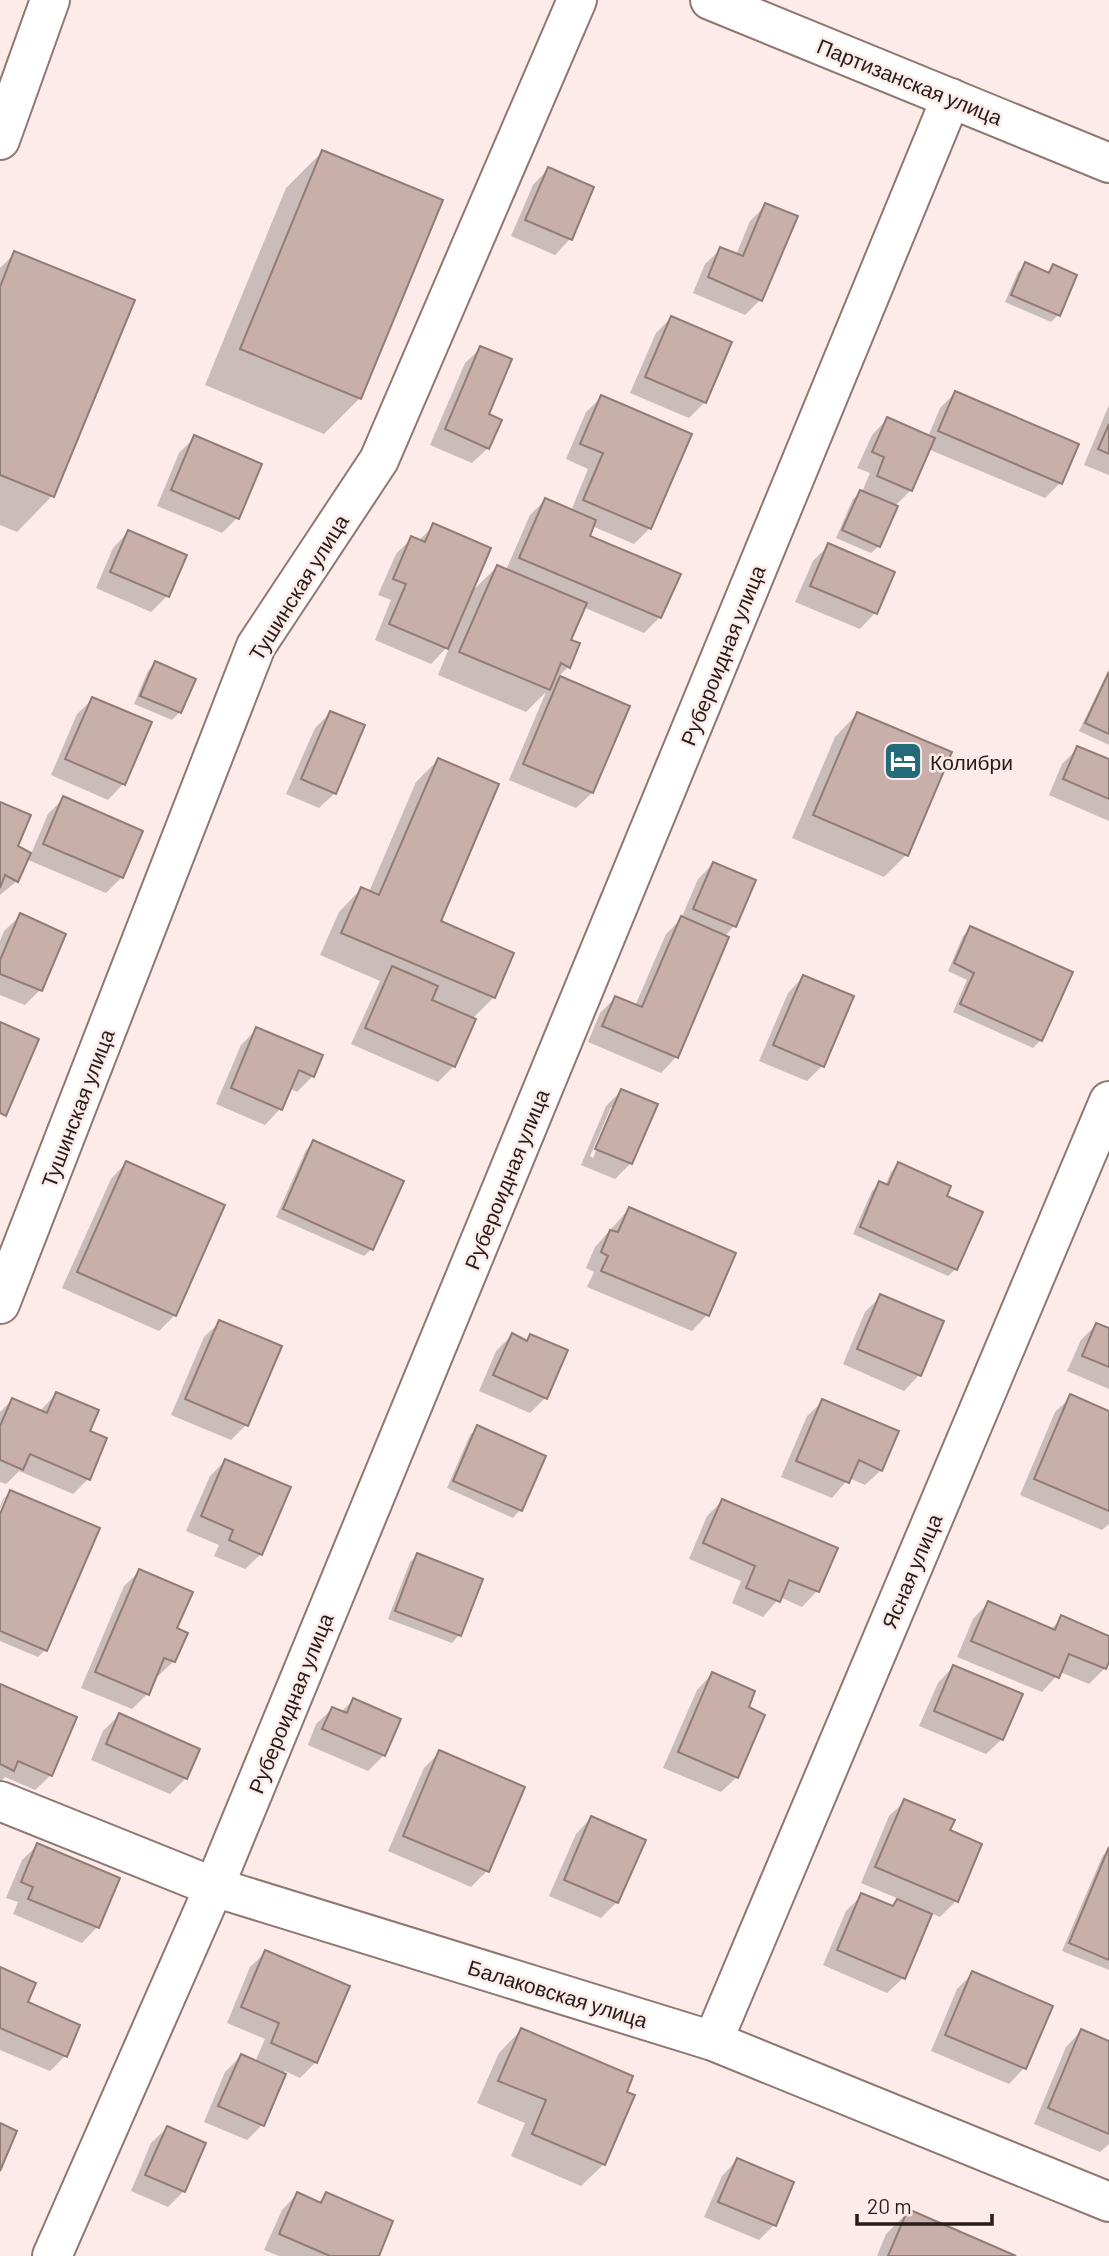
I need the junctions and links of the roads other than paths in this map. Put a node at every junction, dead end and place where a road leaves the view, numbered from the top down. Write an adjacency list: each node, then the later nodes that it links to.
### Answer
1 (50, 0): 5 (street)
2 (576, 0): 8 (street, Тушинская улица)
3 (710, 0): 4 (street, Партизанская улица)
4 (951, 98): 6 (street, Партизанская улица); 10 (street, Рубероидная улица)
5 (0, 140)
6 (1109, 163)
7 (1109, 1101): 11 (street, Ясная улица)
8 (0, 1304)
9 (0, 1801): 10 (street, Балаковская улица)
10 (214, 1887): 11 (street, Балаковская улица); 13 (street, Рубероидная улица)
11 (713, 2041): 12 (street, Балаковская улица)
12 (1109, 2202)
13 (52, 2256)

